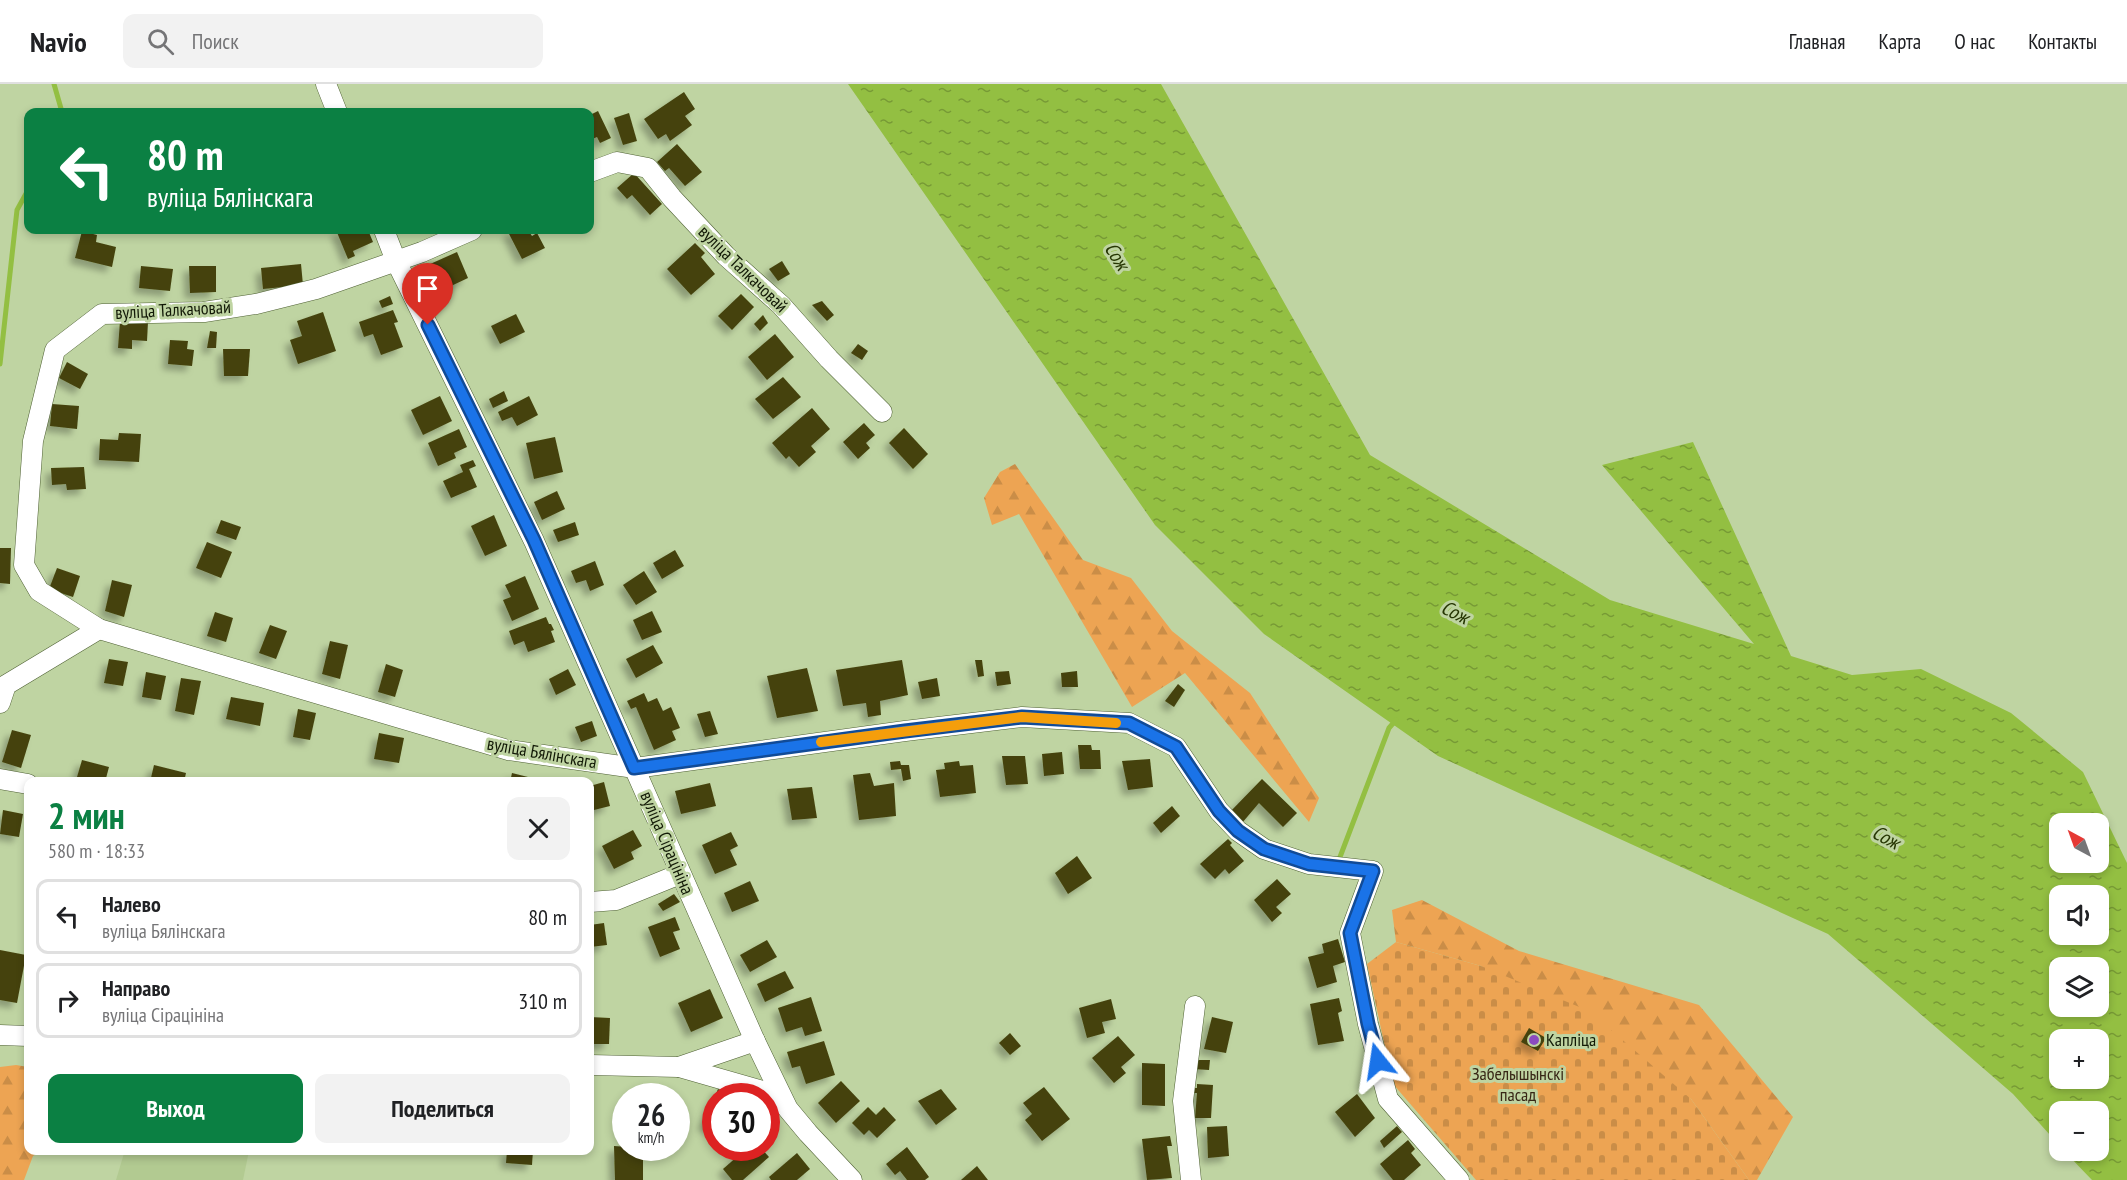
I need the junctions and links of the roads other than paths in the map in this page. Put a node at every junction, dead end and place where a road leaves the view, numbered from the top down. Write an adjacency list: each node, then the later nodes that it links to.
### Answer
1 (326, 84): 2 (street)
2 (335, 108)
3 (594, 171): 7 (street, вуліца Талкачовай)
4 (386, 234): 6 (street, вуліца Сірацініна)
5 (463, 234): 6 (street, вуліца Талкачовай)
6 (396, 261): 8 (street, вуліца Талкачовай); 11 (street, вуліца Сірацініна)
7 (882, 412)
8 (24, 565): 9 (street, вуліца Бялінскага)
9 (99, 629): 10 (street); 11 (street, вуліца Бялінскага)
10 (0, 704)
11 (634, 768): 14 (street, вуліца Сірацініна); 25 (street, вуліца Бялінскага)
12 (0, 778): 13 (street)
13 (24, 783)
14 (680, 874): 15 (street); 19 (street, вуліца Сірацініна)
15 (594, 902)
16 (1195, 1006): 24 (street)
17 (0, 1035): 18 (street)
18 (24, 1036)
19 (755, 1041): 21 (street); 22 (street, вуліца Сірацініна)
20 (594, 1065): 21 (street)
21 (679, 1067): 22 (street)
22 (788, 1109): 23 (street, вуліца Сірацініна)
23 (852, 1180)
24 (1191, 1180)
25 (1459, 1180)

